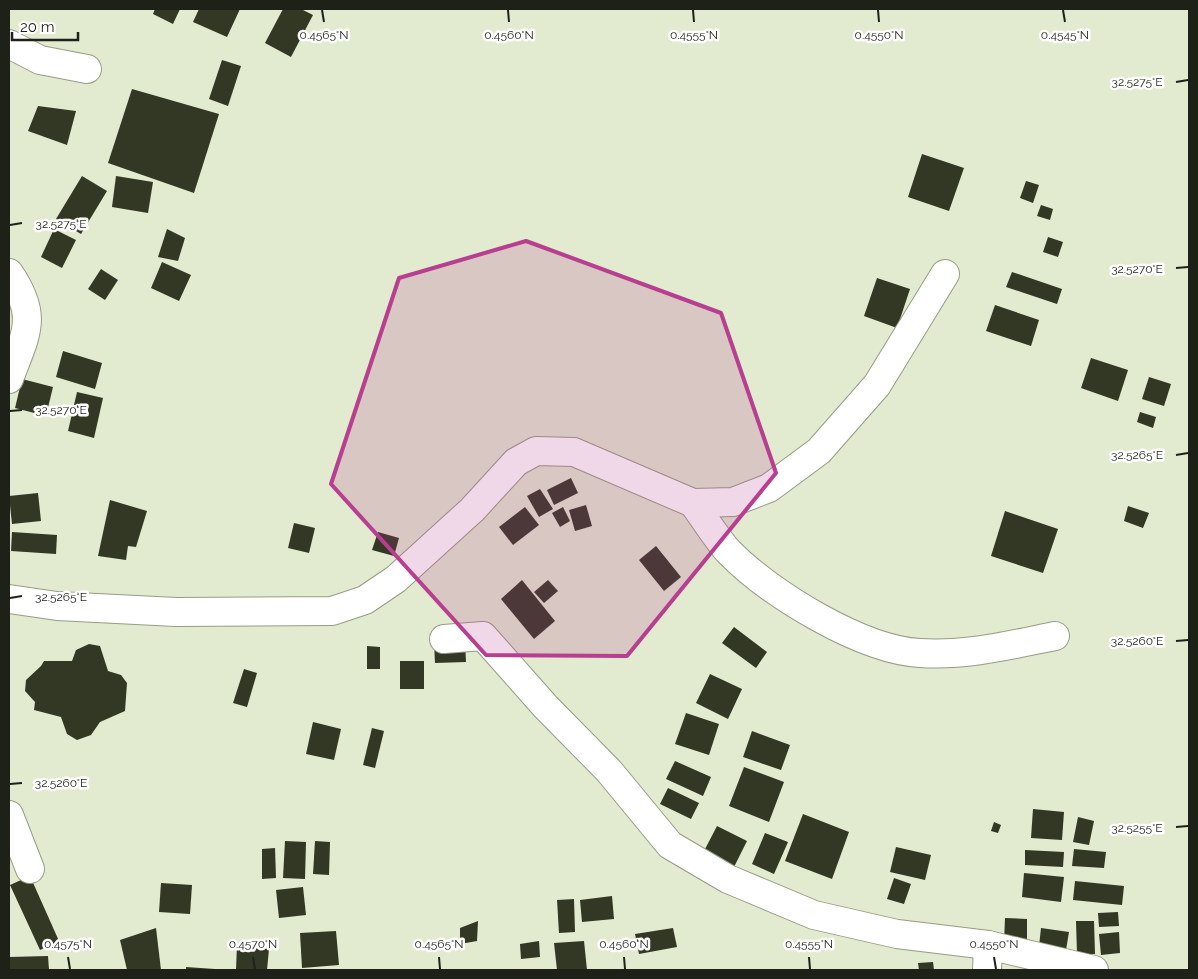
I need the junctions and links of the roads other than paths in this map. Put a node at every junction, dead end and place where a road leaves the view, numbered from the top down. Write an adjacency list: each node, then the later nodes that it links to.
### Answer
1 (9, 44): 2 (street)
2 (87, 69)
3 (9, 272): 5 (street)
4 (945, 274): 6 (street)
5 (9, 379)
6 (693, 503): 7 (street); 8 (street)
7 (9, 599)
8 (1055, 636)
9 (444, 639): 12 (street)
10 (9, 815): 11 (street)
11 (30, 869)
12 (988, 958): 13 (street)
13 (1094, 970)

